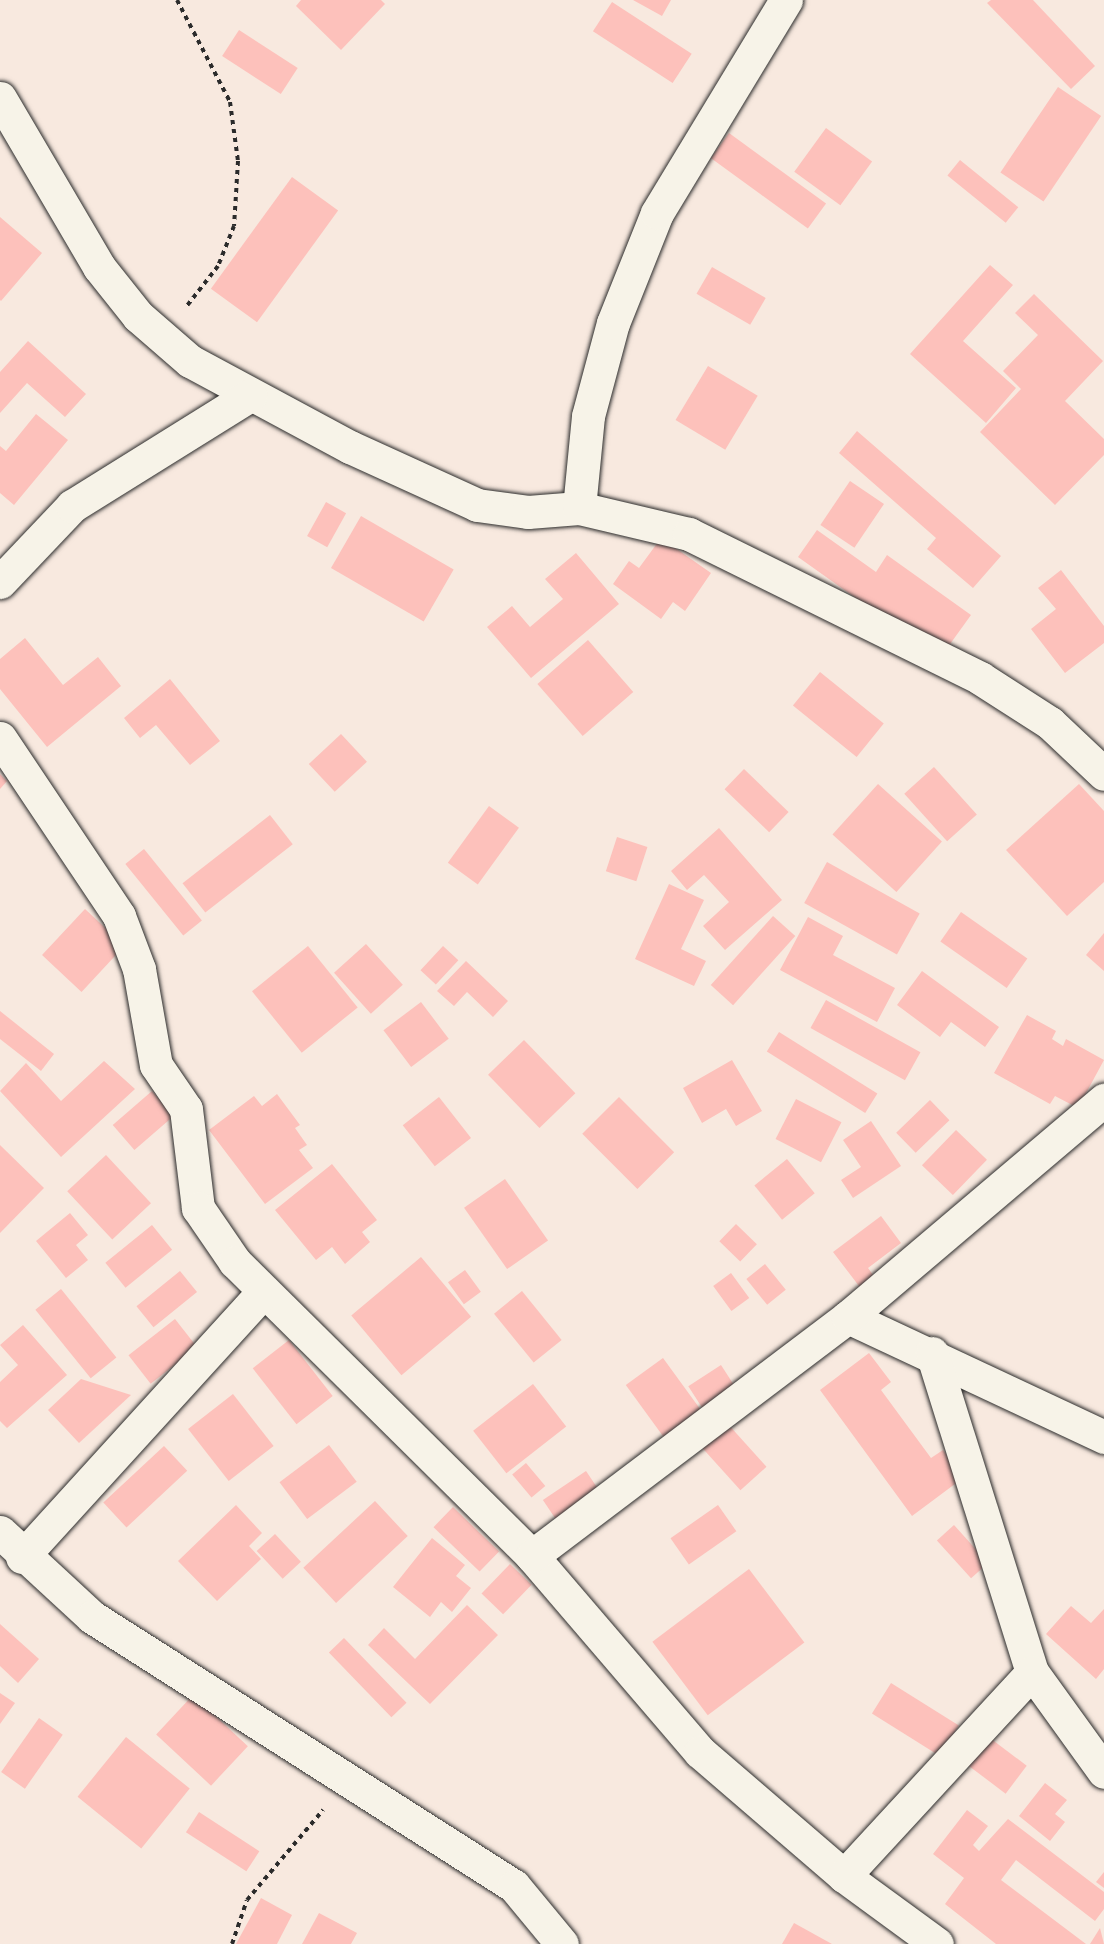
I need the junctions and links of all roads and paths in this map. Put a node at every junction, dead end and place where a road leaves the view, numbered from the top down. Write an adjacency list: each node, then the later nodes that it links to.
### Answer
1 (177, 0): 4 (path)
2 (786, 0): 6 (street)
3 (0, 98): 4 (street)
4 (162, 337): 5 (street)
5 (250, 395): 6 (street); 7 (street)
6 (579, 508): 9 (street)
7 (0, 582)
8 (0, 738): 11 (street)
9 (1104, 774)
10 (1104, 1100): 12 (street)
11 (263, 1292): 16 (street); 17 (street)
12 (848, 1317): 13 (street); 16 (street)
13 (932, 1353): 14 (street); 18 (street)
14 (1104, 1437)
15 (0, 1532): 17 (street)
16 (532, 1556): 21 (street)
17 (22, 1557): 20 (street)
18 (1032, 1672): 19 (street); 21 (street)
19 (1104, 1773)
20 (348, 1781): 22 (path); 23 (street)
21 (844, 1876): 24 (street)
22 (232, 1944)
23 (562, 1944)
24 (937, 1944)

